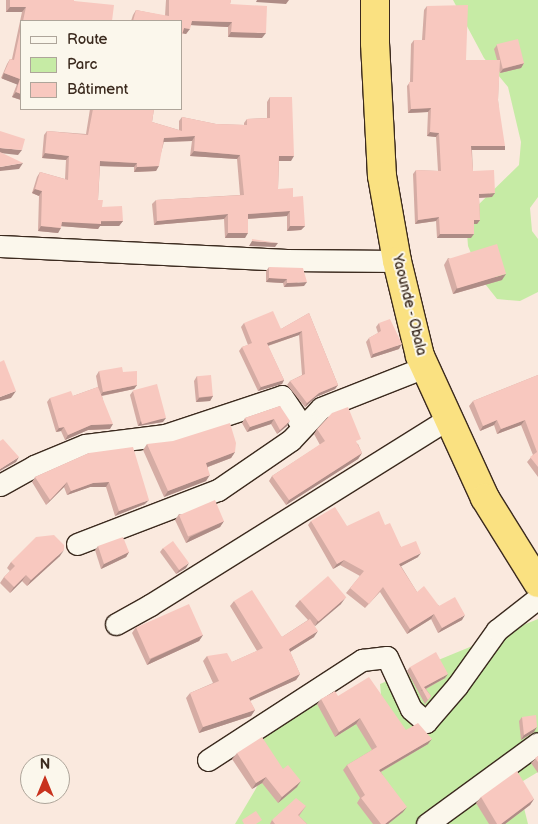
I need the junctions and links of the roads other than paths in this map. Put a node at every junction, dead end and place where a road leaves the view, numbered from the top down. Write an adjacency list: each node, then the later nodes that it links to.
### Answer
1 (375, 0): 3 (highway, Yaounde - Obala)
2 (0, 246): 3 (street)
3 (397, 261): 4 (highway, Yaounde - Obala)
4 (425, 367): 5 (highway, Yaounde - Obala); 6 (street)
5 (449, 418): 9 (highway, Yaounde - Obala); 11 (street)
6 (303, 427): 7 (street); 8 (street)
7 (0, 485)
8 (77, 544)
9 (538, 583)
10 (538, 598): 13 (street)
11 (116, 624)
12 (538, 743): 14 (street)
13 (208, 760)
14 (426, 824)

